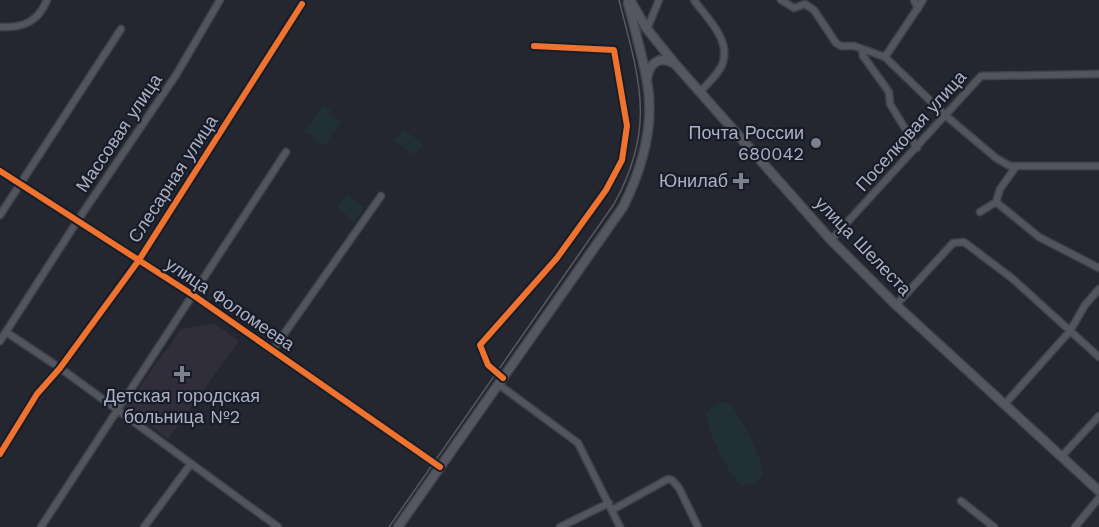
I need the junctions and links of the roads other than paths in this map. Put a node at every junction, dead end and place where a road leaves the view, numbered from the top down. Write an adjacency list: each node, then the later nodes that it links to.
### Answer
1 (47, 0): 12 (street)
2 (220, 0): 33 (street, Массовая улица)
3 (629, 0): 14 (main road, улица Шелеста); 20 (main road)
4 (659, 0): 14 (street)
5 (694, 0): 21 (street)
6 (780, 0): 9 (street)
7 (914, 0): 11 (street)
8 (923, 0): 11 (street)
9 (807, 2): 16 (street)
10 (302, 4): 35 (street, Слесарная улица)
11 (918, 9): 17 (street)
12 (0, 29)
13 (121, 29): 28 (street)
14 (647, 29): 18 (main road, улица Шелеста)
15 (534, 45): 46 (street)
16 (862, 49): 17 (street); 23 (street)
17 (885, 57): 22 (street)
18 (676, 65): 20 (main road); 21 (main road, улица Шелеста)
19 (1099, 74): 22 (street, Поселковая улица)
20 (647, 82): 46 (main road)
21 (700, 92): 34 (main road, улица Шелеста)
22 (945, 115): 23 (street, Поселковая улица); 26 (street)
23 (917, 148): 34 (street, Поселковая улица)
24 (286, 152): 38 (street)
25 (1099, 166): 26 (street)
26 (1015, 168): 30 (street)
27 (0, 171): 28 (street, улица Фоломеева)
28 (21, 183): 32 (street); 33 (street, улица Фоломеева)
29 (381, 196): 43 (street)
30 (996, 201): 31 (street); 36 (street)
31 (980, 212)
32 (0, 215)
33 (78, 220): 35 (street, улица Фоломеева); 41 (street, Массовая улица)
34 (831, 240): 39 (main road, улица Шелеста)
35 (139, 260): 38 (street, улица Фоломеева); 45 (street, Слесарная улица)
36 (1099, 268)
37 (1099, 289): 40 (street)
38 (193, 295): 43 (street, улица Фоломеева); 48 (street)
39 (896, 305): 40 (street); 47 (main road, улица Шелеста)
40 (1070, 331): 44 (street); 47 (street)
41 (6, 332): 42 (street, Массовая улица); 45 (street)
42 (0, 341)
43 (272, 351): 53 (street, улица Фоломеева)
44 (1099, 357)
45 (60, 368): 48 (street); 50 (street, Слесарная улица)
46 (501, 381): 53 (main road); 57 (street)
47 (1004, 405): 51 (main road, улица Шелеста)
48 (117, 409): 52 (street); 59 (street)
49 (1099, 416): 51 (street)
50 (0, 454)
51 (1061, 457): 54 (main road, улица Шелеста)
52 (190, 465): 58 (street); 60 (street)
53 (440, 467): 61 (main road)
54 (1099, 491)
55 (1099, 498): 66 (street)
56 (961, 501): 65 (street)
57 (610, 507): 62 (street); 63 (street); 64 (street)
58 (274, 526)
59 (41, 527)
60 (144, 527)
61 (398, 527)
62 (560, 527)
63 (620, 527)
64 (698, 527)
65 (994, 527)
66 (1075, 527)

